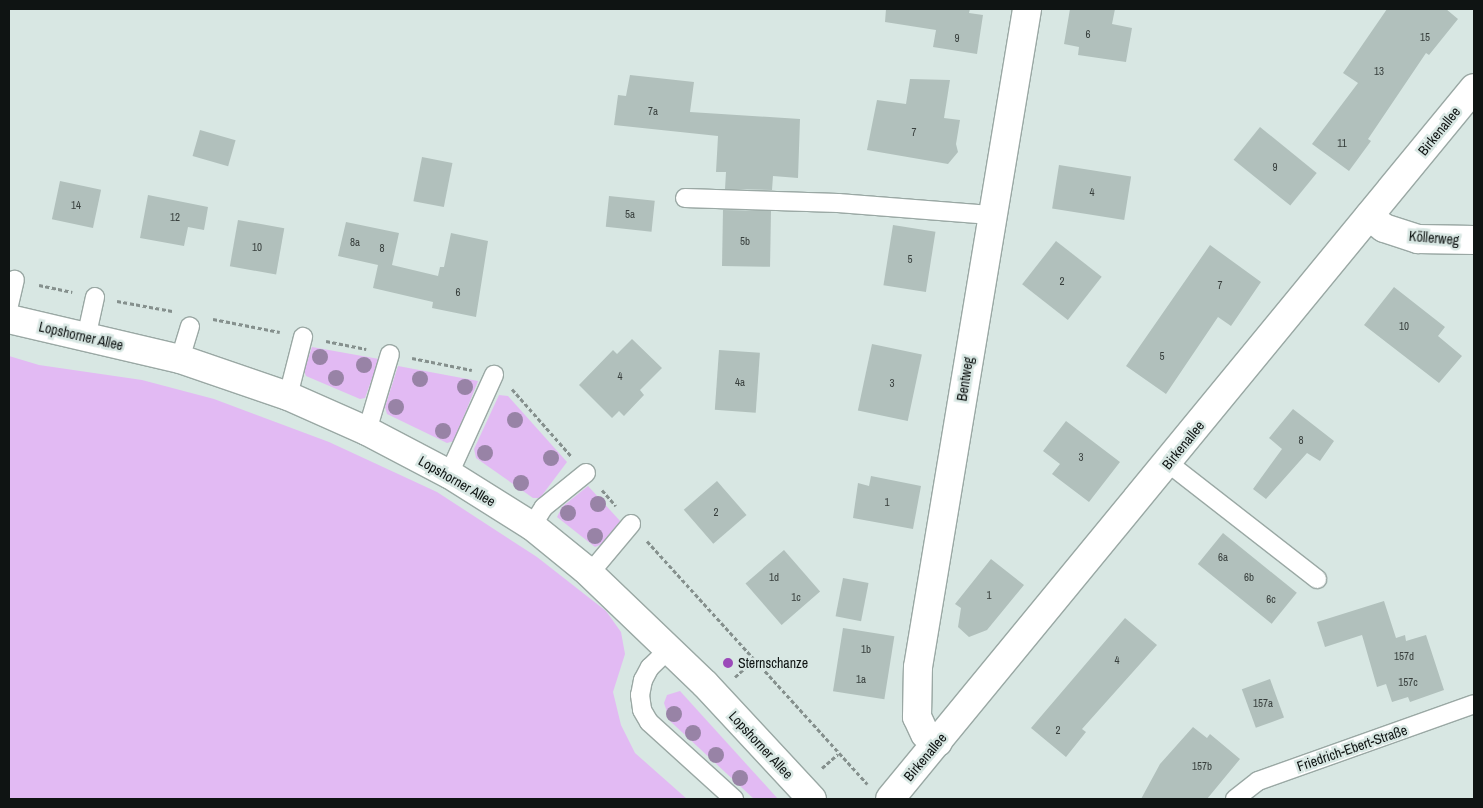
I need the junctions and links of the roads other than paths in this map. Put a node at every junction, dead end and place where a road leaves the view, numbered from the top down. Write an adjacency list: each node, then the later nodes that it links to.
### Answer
1 (1027, 9): 4 (street, Bentweg)
2 (1474, 88): 5 (street, Birkenallee)
3 (685, 198): 4 (lane)
4 (991, 215): 28 (street, Bentweg)
5 (1369, 216): 6 (street, Köllerweg); 19 (street, Birkenallee)
6 (1474, 240)
7 (15, 280): 9 (lane)
8 (95, 297): 13 (lane)
9 (9, 305)
10 (9, 319): 13 (street, Lopshorner Allee)
11 (190, 326): 15 (lane)
12 (304, 337): 17 (lane)
13 (86, 338): 15 (street, Lopshorner Allee)
14 (390, 354): 18 (lane)
15 (180, 359): 17 (street, Lopshorner Allee)
16 (494, 375): 21 (lane)
17 (288, 396): 18 (street, Lopshorner Allee)
18 (367, 430): 21 (street, Lopshorner Allee)
19 (1168, 463): 25 (lane); 28 (street, Birkenallee)
20 (586, 473): 23 (lane)
21 (449, 474): 23 (street, Lopshorner Allee)
22 (632, 524): 24 (lane)
23 (532, 526): 24 (street, Lopshorner Allee)
24 (590, 573): 26 (street, Lopshorner Allee)
25 (1317, 579)
26 (670, 648): 29 (lane); 30 (street, Lopshorner Allee)
27 (1474, 704): 32 (lane, Friedrich-Ebert-Straße)
28 (938, 742): 31 (street, Birkenallee)
29 (734, 799)
30 (812, 799)
31 (890, 799)
32 (1234, 799)

